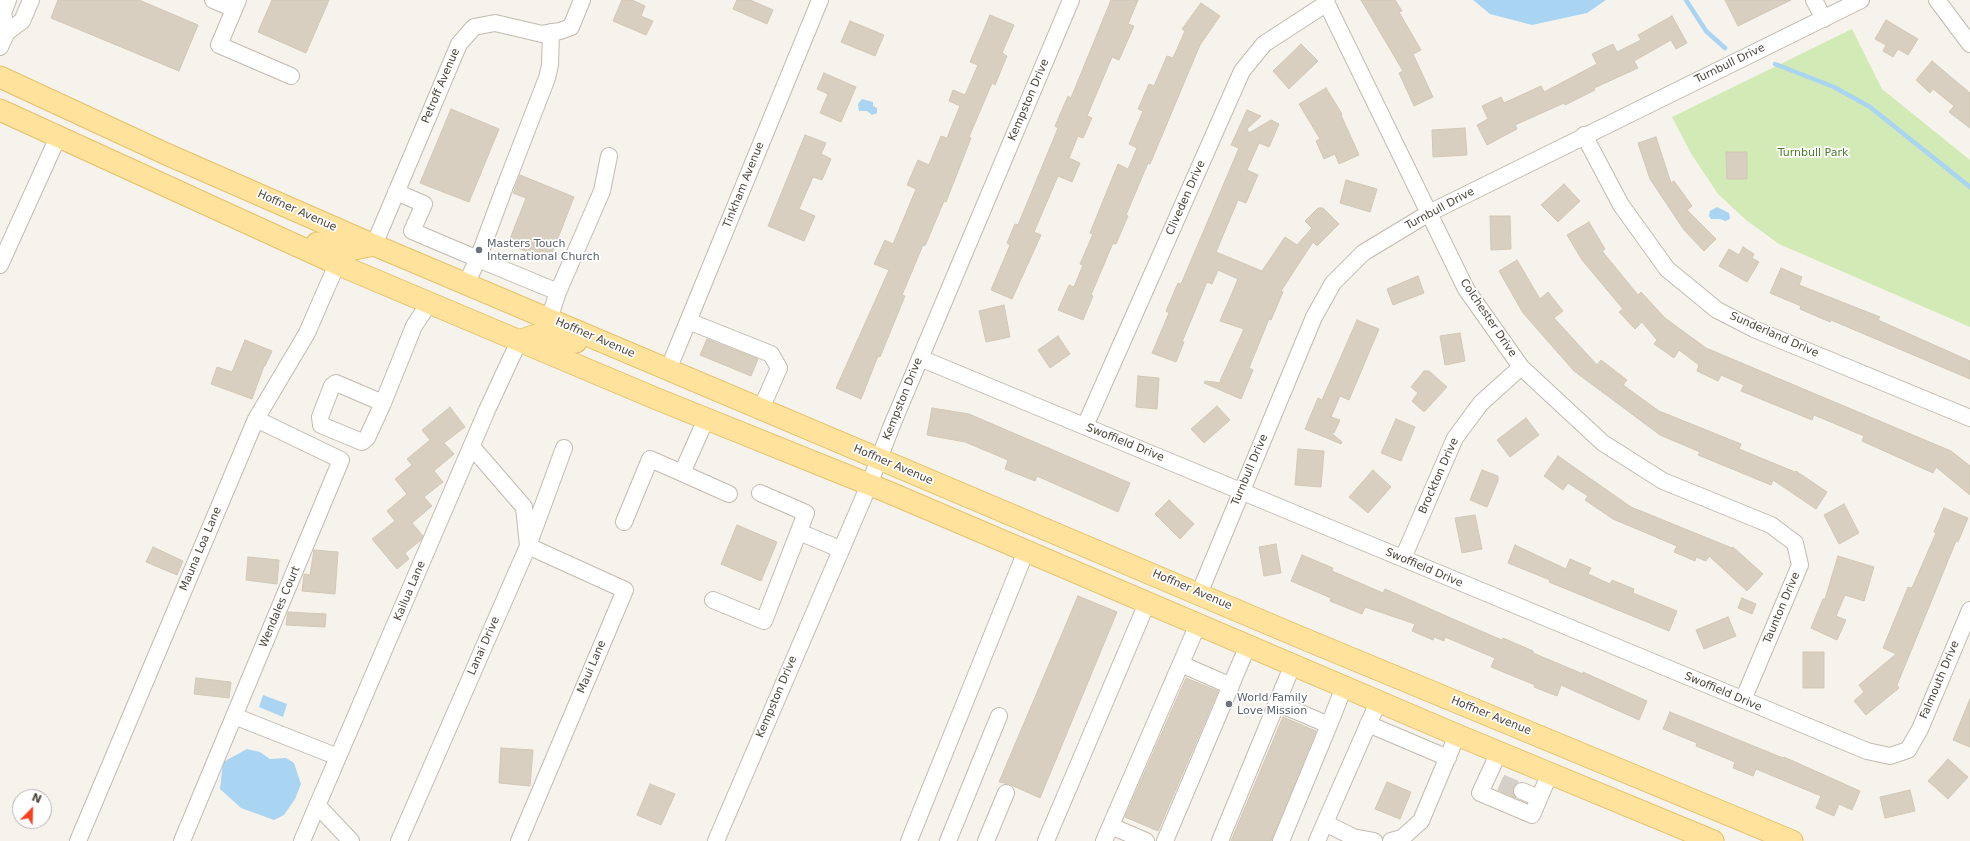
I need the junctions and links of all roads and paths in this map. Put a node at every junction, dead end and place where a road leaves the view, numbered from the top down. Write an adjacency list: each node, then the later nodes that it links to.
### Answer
1 (8, 0): 13 (street)
2 (31, 0): 13 (street)
3 (213, 0): 11 (street)
4 (582, 0): 14 (street, Petroff Avenue)
5 (820, 0): 34 (street, Tinkham Avenue)
6 (1071, 0): 36 (street, Kempston Drive)
7 (1814, 0): 12 (street)
8 (1861, 0): 12 (street, Turnbull Drive)
9 (1937, 0): 15 (street)
10 (1326, 2): 25 (street, Colchester Drive); 44 (street, Cliveden Drive)
11 (236, 4): 17 (street)
12 (1824, 19): 20 (street, Turnbull Drive)
13 (7, 32): 16 (street)
14 (551, 32): 23 (street, Petroff Avenue); 27 (street)
15 (1970, 44)
16 (0, 47)
17 (291, 76)
18 (0, 77): 26 (main road, Hoffner Avenue)
19 (0, 110): 21 (main road)
20 (1584, 136): 25 (street, Turnbull Drive); 41 (street, Sunderland Drive)
21 (58, 137): 24 (main road); 29 (street)
22 (609, 156): 31 (street)
23 (396, 192): 26 (street, Petroff Avenue); 27 (street)
24 (207, 206): 26 (main road); 28 (main road)
25 (1429, 213): 37 (street, Colchester Drive); 50 (street, Turnbull Drive)
26 (374, 245): 30 (main road, Hoffner Avenue)
27 (478, 259): 30 (street); 31 (street)
28 (338, 264): 32 (main road); 42 (street, Mauna Loa Lane)
29 (0, 265)
30 (466, 284): 33 (main road, Hoffner Avenue)
31 (558, 292): 33 (street)
32 (430, 302): 35 (main road); 39 (street)
33 (549, 318): 38 (main road, Hoffner Avenue)
34 (688, 321): 38 (street, Tinkham Avenue); 40 (street)
35 (519, 341): 38 (main road); 43 (main road); 45 (street, Kailua Lane)
36 (920, 358): 44 (street, Swoffield Drive); 47 (street, Kempston Drive)
37 (1521, 367): 54 (street, Colchester Drive); 59 (street, Brockton Drive)
38 (668, 370): 40 (main road, Hoffner Avenue)
39 (383, 402)
40 (761, 409): 47 (main road, Hoffner Avenue)
41 (1970, 418)
42 (256, 419): 74 (street, Wendales Court); 90 (street, Mauna Loa Lane)
43 (706, 419): 48 (street); 49 (main road)
44 (1085, 426): 50 (street, Swoffield Drive)
45 (472, 447): 56 (street); 81 (street, Kailua Lane)
46 (564, 448): 56 (street, Lanai Drive)
47 (879, 459): 49 (street, Kempston Drive); 60 (main road, Hoffner Avenue)
48 (682, 473): 52 (street); 53 (street)
49 (868, 485): 57 (street, Kempston Drive); 58 (main road)
50 (1242, 491): 59 (street, Swoffield Drive); 60 (street, Turnbull Drive)
51 (760, 493): 55 (street)
52 (729, 494)
53 (624, 522)
54 (1771, 525): 72 (street, Taunton Drive)
55 (799, 532): 57 (street); 61 (street)
56 (528, 546): 94 (street, Lanai Drive); 95 (street, Maui Lane)
57 (840, 549): 96 (street, Kempston Drive)
58 (1026, 551): 62 (main road); 97 (street)
59 (1403, 558): 72 (street, Swoffield Drive)
60 (1199, 594): 66 (main road, Hoffner Avenue)
61 (713, 600)
62 (1152, 604): 64 (main road); 66 (main road); 100 (street)
63 (1970, 610): 78 (street, Falmouth Drive)
64 (1198, 624): 65 (main road); 67 (street)
65 (1248, 645): 68 (main road); 69 (street)
66 (1349, 657): 110 (main road, Hoffner Avenue)
67 (1180, 664): 69 (street); 89 (street)
68 (1293, 664): 70 (main road); 73 (street)
69 (1231, 686): 103 (street)
70 (1344, 687): 71 (main road); 77 (street)
71 (1379, 700): 76 (street); 79 (main road)
72 (1743, 700): 78 (street, Swoffield Drive)
73 (1277, 703): 77 (street); 104 (street)
74 (234, 716): 81 (street); 91 (street, Wendales Court)
75 (999, 716): 98 (street)
76 (1368, 724): 82 (street); 88 (street)
77 (1330, 725): 105 (street)
78 (1920, 729)
79 (1457, 735): 80 (main road); 82 (street)
80 (1499, 752): 83 (main road); 86 (street)
81 (338, 757): 87 (street, Kailua Lane)
82 (1448, 758): 108 (street)
83 (1550, 773): 86 (street); 109 (main road)
84 (1522, 791): 86 (street)
85 (1006, 793): 99 (street)
86 (1539, 798)
87 (317, 805): 92 (street, Kailua Lane); 93 (street)
88 (1325, 823): 106 (street); 107 (street)
89 (1111, 826): 101 (street); 102 (street)
90 (78, 841)
91 (182, 841)
92 (302, 841)
93 (351, 841)
94 (399, 841)
95 (519, 841)
96 (716, 841)
97 (909, 841)
98 (948, 841)
99 (986, 841)
100 (1046, 841)
101 (1104, 841)
102 (1146, 841)
103 (1165, 841)
104 (1220, 841)
105 (1281, 841)
106 (1317, 841)
107 (1374, 841)
108 (1391, 841)
109 (1713, 841)
110 (1792, 841)

